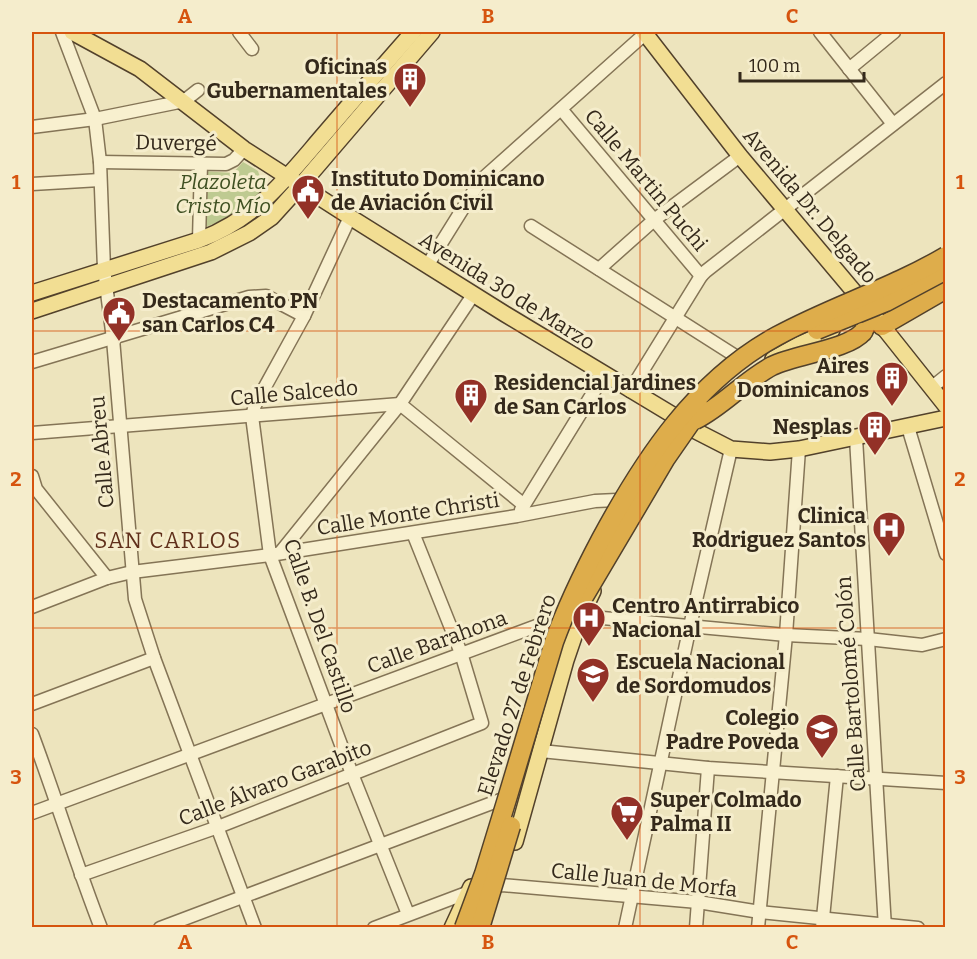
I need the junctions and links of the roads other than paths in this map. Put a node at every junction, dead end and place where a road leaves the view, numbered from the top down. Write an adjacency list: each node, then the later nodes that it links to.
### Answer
1 (62, 32): 15 (street, Calle Abreu)
2 (72, 32): 13 (main road, Avenida 30 de Marzo)
3 (239, 32): 9 (street)
4 (413, 32): 22 (main road)
5 (432, 32): 25 (main road)
6 (645, 32): 14 (street); 19 (main road, Avenida Dr. Delgado)
7 (820, 32): 10 (street)
8 (894, 32): 10 (street)
9 (252, 49)
10 (849, 69): 16 (street)
11 (945, 83): 16 (street)
12 (198, 90): 13 (street)
13 (184, 102): 15 (street); 18 (main road, Avenida 30 de Marzo)
14 (561, 109): 28 (street, Calle Martin Puchi); 33 (street)
15 (95, 119): 17 (street); 20 (street, Calle Abreu)
16 (893, 124): 26 (street)
17 (32, 127)
18 (244, 148): 21 (street, Duvergé); 22 (main road, Avenida 30 de Marzo)
19 (740, 156): 26 (main road, Avenida Dr. Delgado); 28 (street)
20 (100, 162): 21 (street, Duvergé); 23 (street, Calle Abreu)
21 (201, 163): 30 (street)
22 (287, 177): 25 (main road, Avenida 30 de Marzo); 30 (main road)
23 (99, 180): 24 (street); 34 (street, Calle Abreu)
24 (32, 184)
25 (301, 185): 27 (main road, Avenida 30 de Marzo); 39 (main road)
26 (784, 209): 37 (street); 42 (main road, Avenida Dr. Delgado)
27 (350, 217): 33 (main road, Avenida 30 de Marzo); 45 (street)
28 (654, 220): 35 (street); 37 (street, Calle Martin Puchi)
29 (531, 226): 35 (street)
30 (199, 240): 34 (main road)
31 (945, 250): 42 (main road)
32 (945, 256): 102 (highway, Elevado 27 de Febrero, bridge)
33 (428, 266): 43 (main road, Avenida 30 de Marzo)
34 (104, 269): 39 (street, Calle Abreu); 41 (main road)
35 (599, 270): 46 (street)
36 (945, 270): 60 (highway, Elevado 27 de Febrero, bridge)
37 (701, 276): 46 (street)
38 (945, 277): 47 (main road)
39 (107, 286): 44 (main road); 48 (street, Calle Abreu)
40 (945, 288): 47 (highway)
41 (32, 293)
42 (856, 294): 47 (main road, Avenida Dr. Delgado); 49 (main road)
43 (473, 295): 51 (main road, Avenida 30 de Marzo); 56 (street)
44 (32, 311)
45 (304, 316): 48 (street); 58 (street)
46 (675, 318): 49 (street); 55 (street)
47 (877, 319): 52 (main road); 52 (main road); 54 (main road, Avenida Dr. Delgado); 60 (highway, bridge)
48 (112, 339): 50 (street); 61 (street, Calle Abreu)
49 (737, 357): 60 (main road)
50 (32, 362)
51 (604, 375): 55 (main road, Avenida 30 de Marzo); 69 (street)
52 (746, 376): 60 (main road)
53 (945, 376): 54 (street)
54 (931, 388): 57 (main road, Avenida Dr. Delgado)
55 (630, 391): 60 (main road, Avenida 30 de Marzo)
56 (400, 404): 58 (street, Calle Salcedo); 69 (street); 72 (street)
57 (945, 406)
58 (252, 416): 61 (street, Calle Salcedo); 72 (street, Calle B. Del Castillo)
59 (945, 418): 62 (main road)
60 (686, 423): 65 (main road, Avenida 30 de Marzo); 68 (main road); 77 (main road); 120 (highway, Elevado 27 de Febrero, bridge)
61 (119, 426): 63 (street, Calle Salcedo); 74 (street, Calle Abreu)
62 (908, 427): 64 (main road); 73 (street)
63 (32, 433)
64 (856, 438): 66 (main road); 81 (street, Calle Bartolomé Colón)
65 (731, 449): 66 (main road); 79 (street)
66 (799, 449): 80 (street)
67 (32, 476): 75 (street)
68 (617, 500): 70 (street, Calle Monte Christi); 78 (main road)
69 (524, 505): 70 (street)
70 (517, 516): 71 (street, Calle Monte Christi)
71 (413, 533): 72 (street, Calle Monte Christi); 83 (street)
72 (275, 554): 74 (street, Calle Monte Christi); 86 (street, Calle B. Del Castillo)
73 (945, 554)
74 (132, 572): 75 (street, Calle Monte Christi); 84 (street, Calle Abreu)
75 (107, 578): 76 (street, Calle Monte Christi)
76 (32, 607)
77 (581, 616): 78 (street, Calle Barahona); 79 (street, Calle Barahona); 88 (main road)
78 (558, 618): 83 (street, Calle Barahona); 97 (main road)
79 (690, 626): 80 (street, Calle Barahona); 90 (street)
80 (786, 635): 81 (street, Calle Barahona); 92 (street)
81 (868, 639): 82 (street, Calle Barahona); 95 (street, Calle Bartolomé Colón)
82 (945, 639)
83 (461, 653): 86 (street, Calle Barahona); 93 (street, Calle Álvaro Garabito)
84 (154, 658): 85 (street); 89 (street, Calle Abreu)
85 (32, 704)
86 (327, 704): 89 (street, Calle Barahona); 93 (street, Calle B. Del Castillo)
87 (32, 735): 98 (street)
88 (541, 751): 90 (street); 104 (main road)
89 (190, 753): 98 (street, Calle Barahona); 100 (street, Calle Abreu)
90 (660, 762): 91 (street); 107 (street)
91 (708, 768): 92 (street); 108 (street)
92 (773, 772): 94 (street); 109 (street)
93 (352, 774): 100 (street, Calle Álvaro Garabito); 101 (street, Calle B. Del Castillo)
94 (837, 776): 95 (street); 111 (street)
95 (878, 780): 96 (street); 112 (street, Calle Bartolomé Colón)
96 (945, 783)
97 (500, 800): 101 (street); 105 (main road)
98 (58, 803): 99 (street, Calle Barahona); 103 (street)
99 (32, 813)
100 (218, 827): 103 (street, Calle Álvaro Garabito); 106 (street, Calle Abreu)
101 (380, 845): 106 (street); 110 (street, Calle B. Del Castillo)
102 (484, 874): 118 (highway, bridge); 119 (highway, Elevado 27 de Febrero, bridge)
103 (81, 875): 113 (street)
104 (502, 885): 105 (street, Calle Juan de Morfa); 107 (street, Calle Juan de Morfa); 121 (main road)
105 (469, 892): 110 (street, Calle Juan de Morfa); 117 (main road)
106 (244, 897): 114 (street); 115 (street, Calle Abreu)
107 (632, 897): 108 (street, Calle Juan de Morfa); 122 (street)
108 (698, 902): 109 (street, Calle Juan de Morfa); 123 (street)
109 (759, 912): 111 (street, Calle Juan de Morfa); 124 (street)
110 (408, 914): 116 (street, Calle Juan de Morfa)
111 (822, 923): 112 (street, Calle Juan de Morfa)
112 (885, 926): 125 (street, Calle Juan de Morfa)
113 (101, 927)
114 (160, 927)
115 (255, 927)
116 (374, 927)
117 (452, 927)
118 (458, 927)
119 (464, 927)
120 (480, 927)
121 (486, 927)
122 (625, 927)
123 (696, 927)
124 (758, 927)
125 (918, 927)

